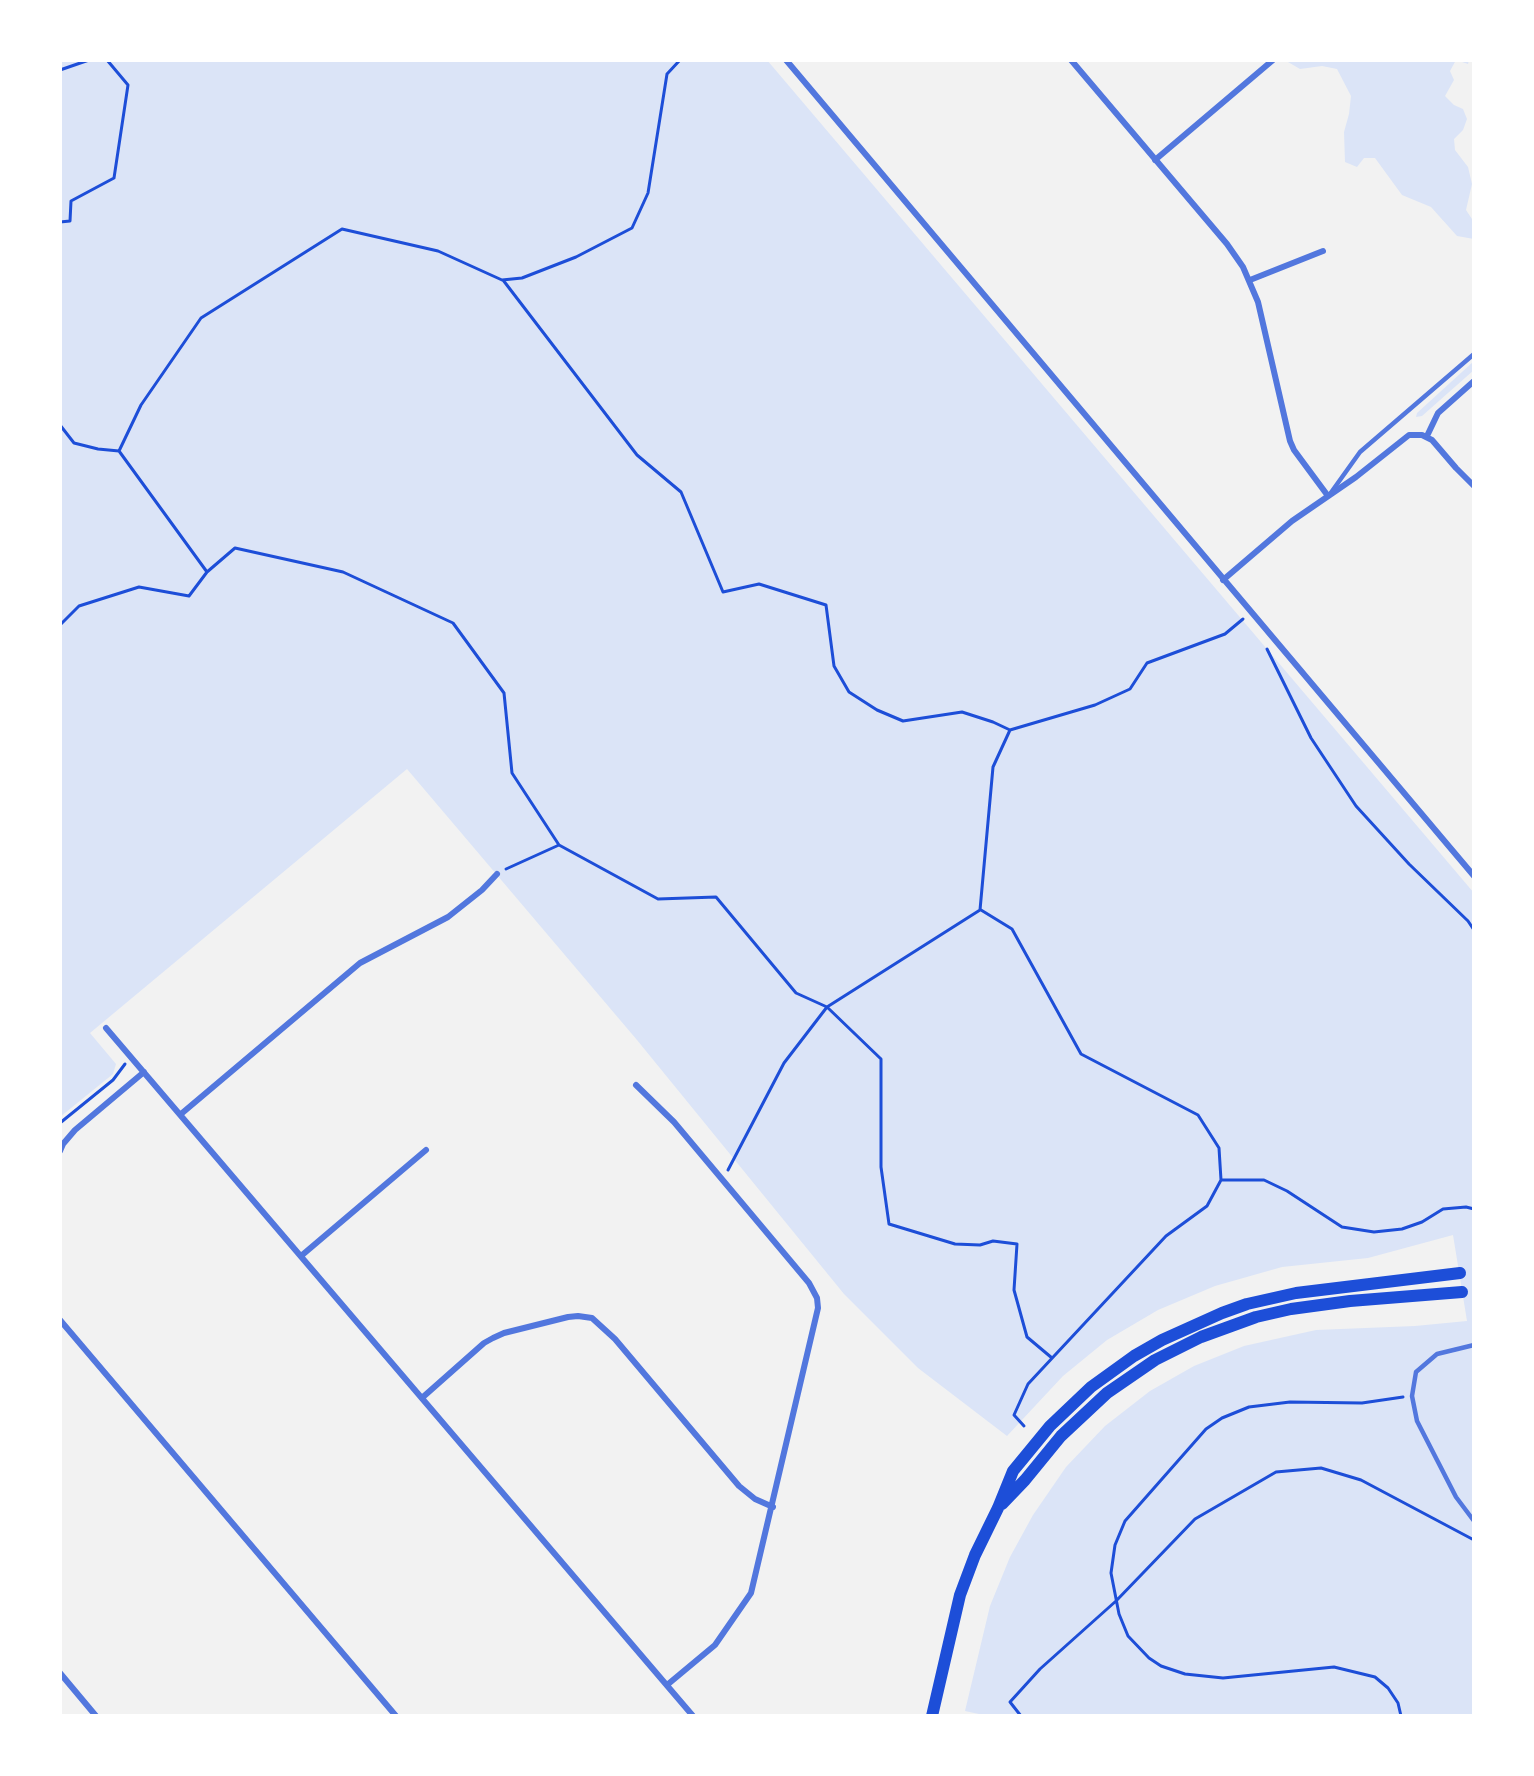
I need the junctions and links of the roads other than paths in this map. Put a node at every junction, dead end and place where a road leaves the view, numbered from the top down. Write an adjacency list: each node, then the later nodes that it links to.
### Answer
1 (786, 60): 12 (street)
2 (1071, 60): 4 (street)
3 (1273, 60): 4 (street)
4 (1155, 160): 6 (street)
5 (1323, 251): 6 (street)
6 (1250, 279): 11 (street)
7 (1474, 354): 11 (lane)
8 (1474, 381): 9 (street)
9 (1426, 436): 10 (street); 11 (street)
10 (1474, 486)
11 (1328, 496): 12 (street)
12 (1223, 580): 14 (street)
13 (497, 874): 18 (street)
14 (1474, 876)
15 (106, 1028): 16 (street)
16 (144, 1072): 18 (street); 20 (street)
17 (636, 1084): 27 (street)
18 (181, 1114): 21 (street)
19 (426, 1150): 21 (street)
20 (60, 1151)
21 (301, 1256): 26 (street)
22 (1460, 1273): 28 (main road)
23 (1462, 1292): 28 (main road)
24 (60, 1320): 33 (street)
25 (1474, 1345): 29 (lane)
26 (423, 1397): 27 (street); 31 (street)
27 (773, 1507): 31 (street)
28 (998, 1508): 35 (main road)
29 (1474, 1521)
30 (60, 1673): 32 (street)
31 (667, 1685): 34 (street)
32 (96, 1716)
33 (396, 1716)
34 (693, 1716)
35 (932, 1716)

